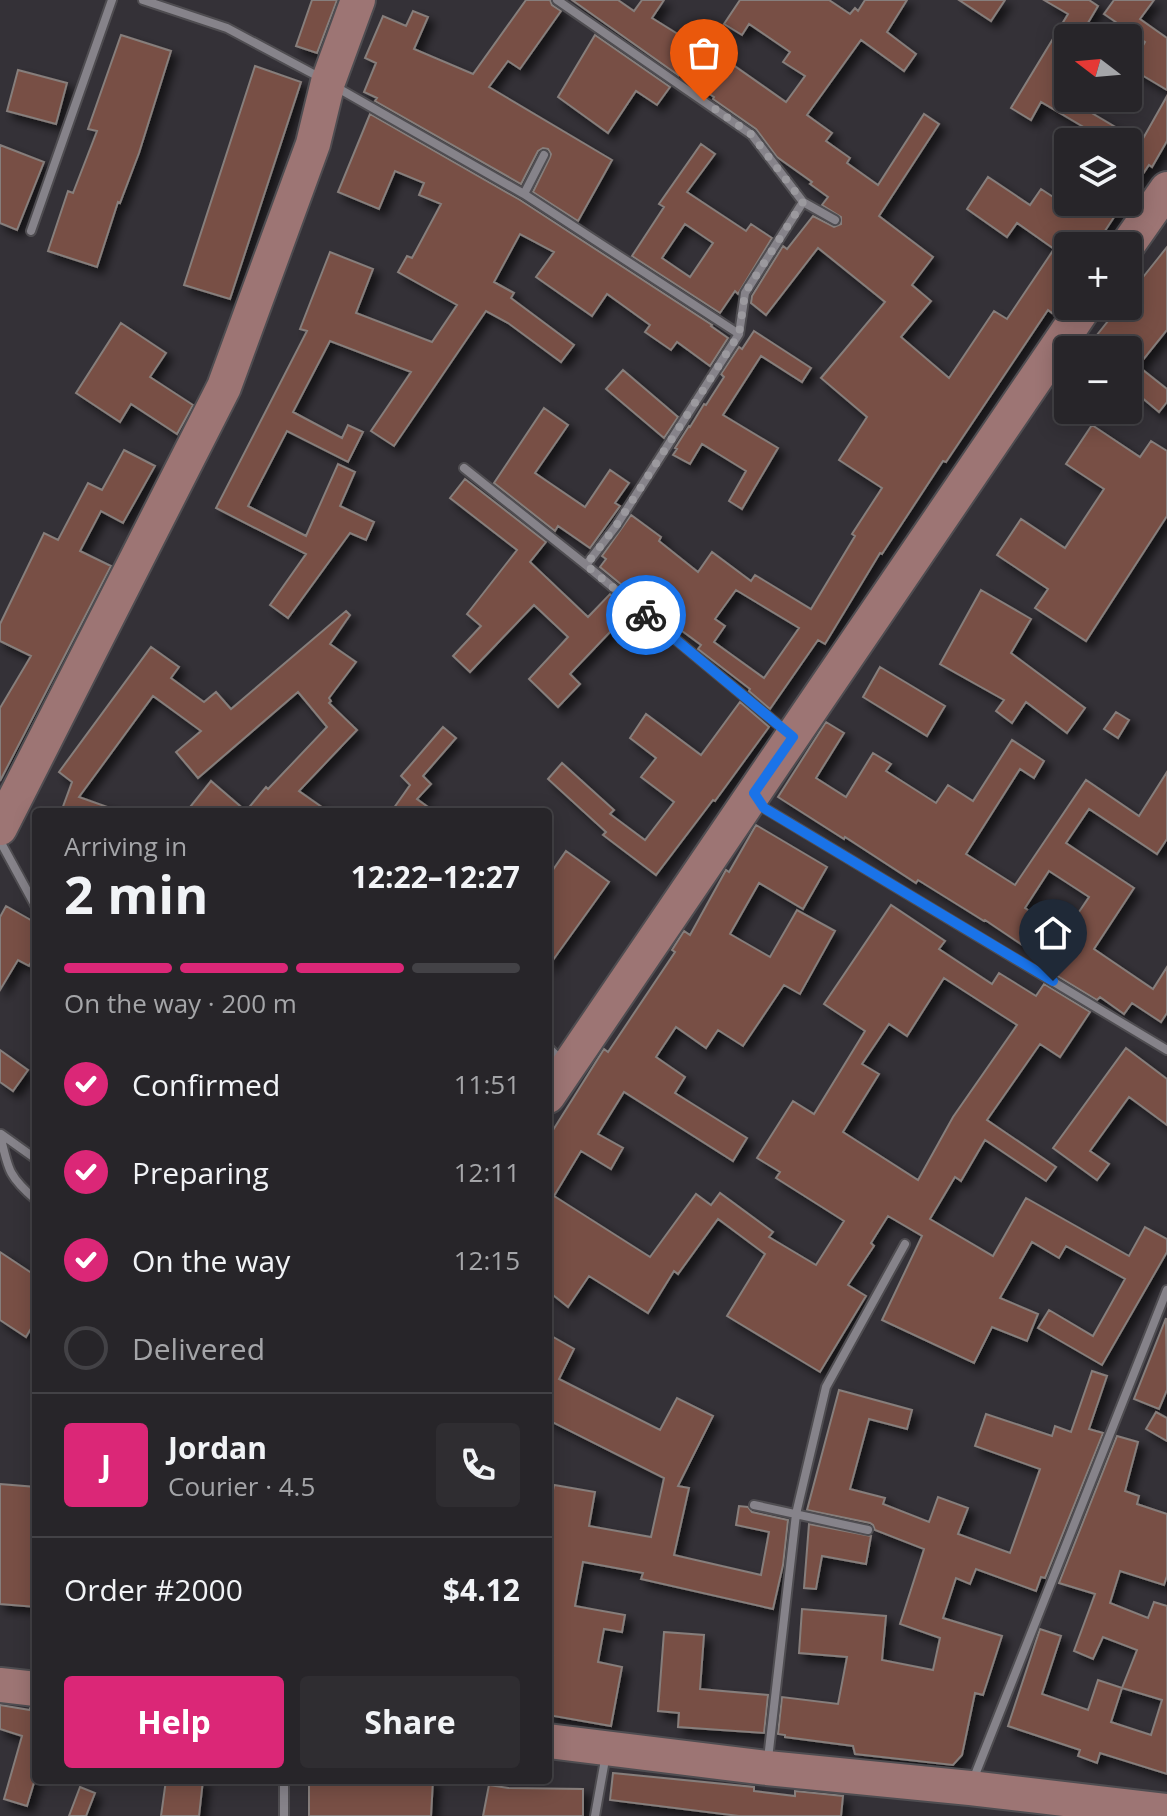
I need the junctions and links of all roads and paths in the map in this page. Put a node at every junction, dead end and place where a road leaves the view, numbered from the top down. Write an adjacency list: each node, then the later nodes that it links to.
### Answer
1 (112, 0): 11 (street)
2 (143, 0): 5 (street)
3 (358, 0): 5 (street)
4 (557, 0): 8 (street)
5 (328, 82): 7 (street); 19 (street)
6 (544, 155): 7 (street)
7 (524, 194): 14 (street)
8 (803, 202): 10 (street); 14 (street)
9 (1160, 204): 12 (street)
10 (835, 220)
11 (31, 231)
12 (1138, 232)
13 (1075, 320): 17 (street)
14 (739, 334): 16 (street)
15 (464, 468): 16 (street)
16 (586, 565): 17 (street)
17 (793, 737): 18 (street)
18 (754, 793): 22 (street); 23 (street)
19 (0, 828)
20 (0, 841): 21 (street)
21 (32, 900)
22 (1167, 1050)
23 (558, 1057): 24 (street)
24 (552, 1080)
25 (0, 1134): 26 (street); 27 (street)
26 (32, 1156)
27 (32, 1196)
28 (905, 1244): 31 (street)
29 (1167, 1290): 39 (street)
30 (754, 1505): 31 (street)
31 (796, 1514): 32 (street); 37 (street)
32 (868, 1530)
33 (0, 1685): 34 (street)
34 (32, 1689)
35 (552, 1742): 36 (street)
36 (606, 1750): 37 (street); 42 (street)
37 (767, 1768): 39 (street)
38 (284, 1784): 41 (street)
39 (970, 1788): 40 (street)
40 (1167, 1811)
41 (284, 1816)
42 (595, 1816)

